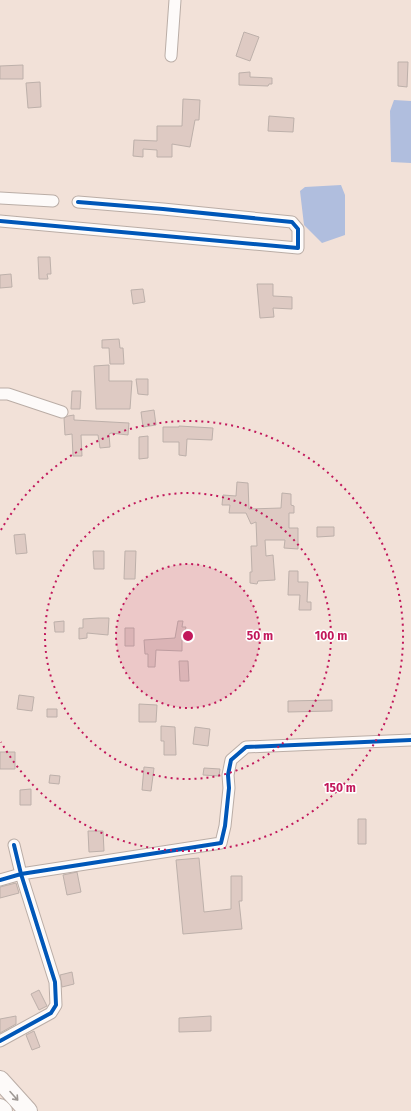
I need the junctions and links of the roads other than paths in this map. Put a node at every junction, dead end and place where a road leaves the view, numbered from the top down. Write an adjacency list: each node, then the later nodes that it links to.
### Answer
1 (175, 0): 2 (street)
2 (170, 56)
3 (0, 198): 4 (street)
4 (53, 201)
5 (78, 202): 6 (street)
6 (0, 221)
7 (0, 394): 8 (street)
8 (62, 412)
9 (411, 740): 11 (street)
10 (14, 845): 11 (street)
11 (21, 874): 12 (street); 13 (street)
12 (0, 880)
13 (0, 1041)
14 (0, 1080): 17 (highway, one-way to 17)
15 (0, 1108): 16 (highway)
16 (3, 1111)
17 (28, 1111)

